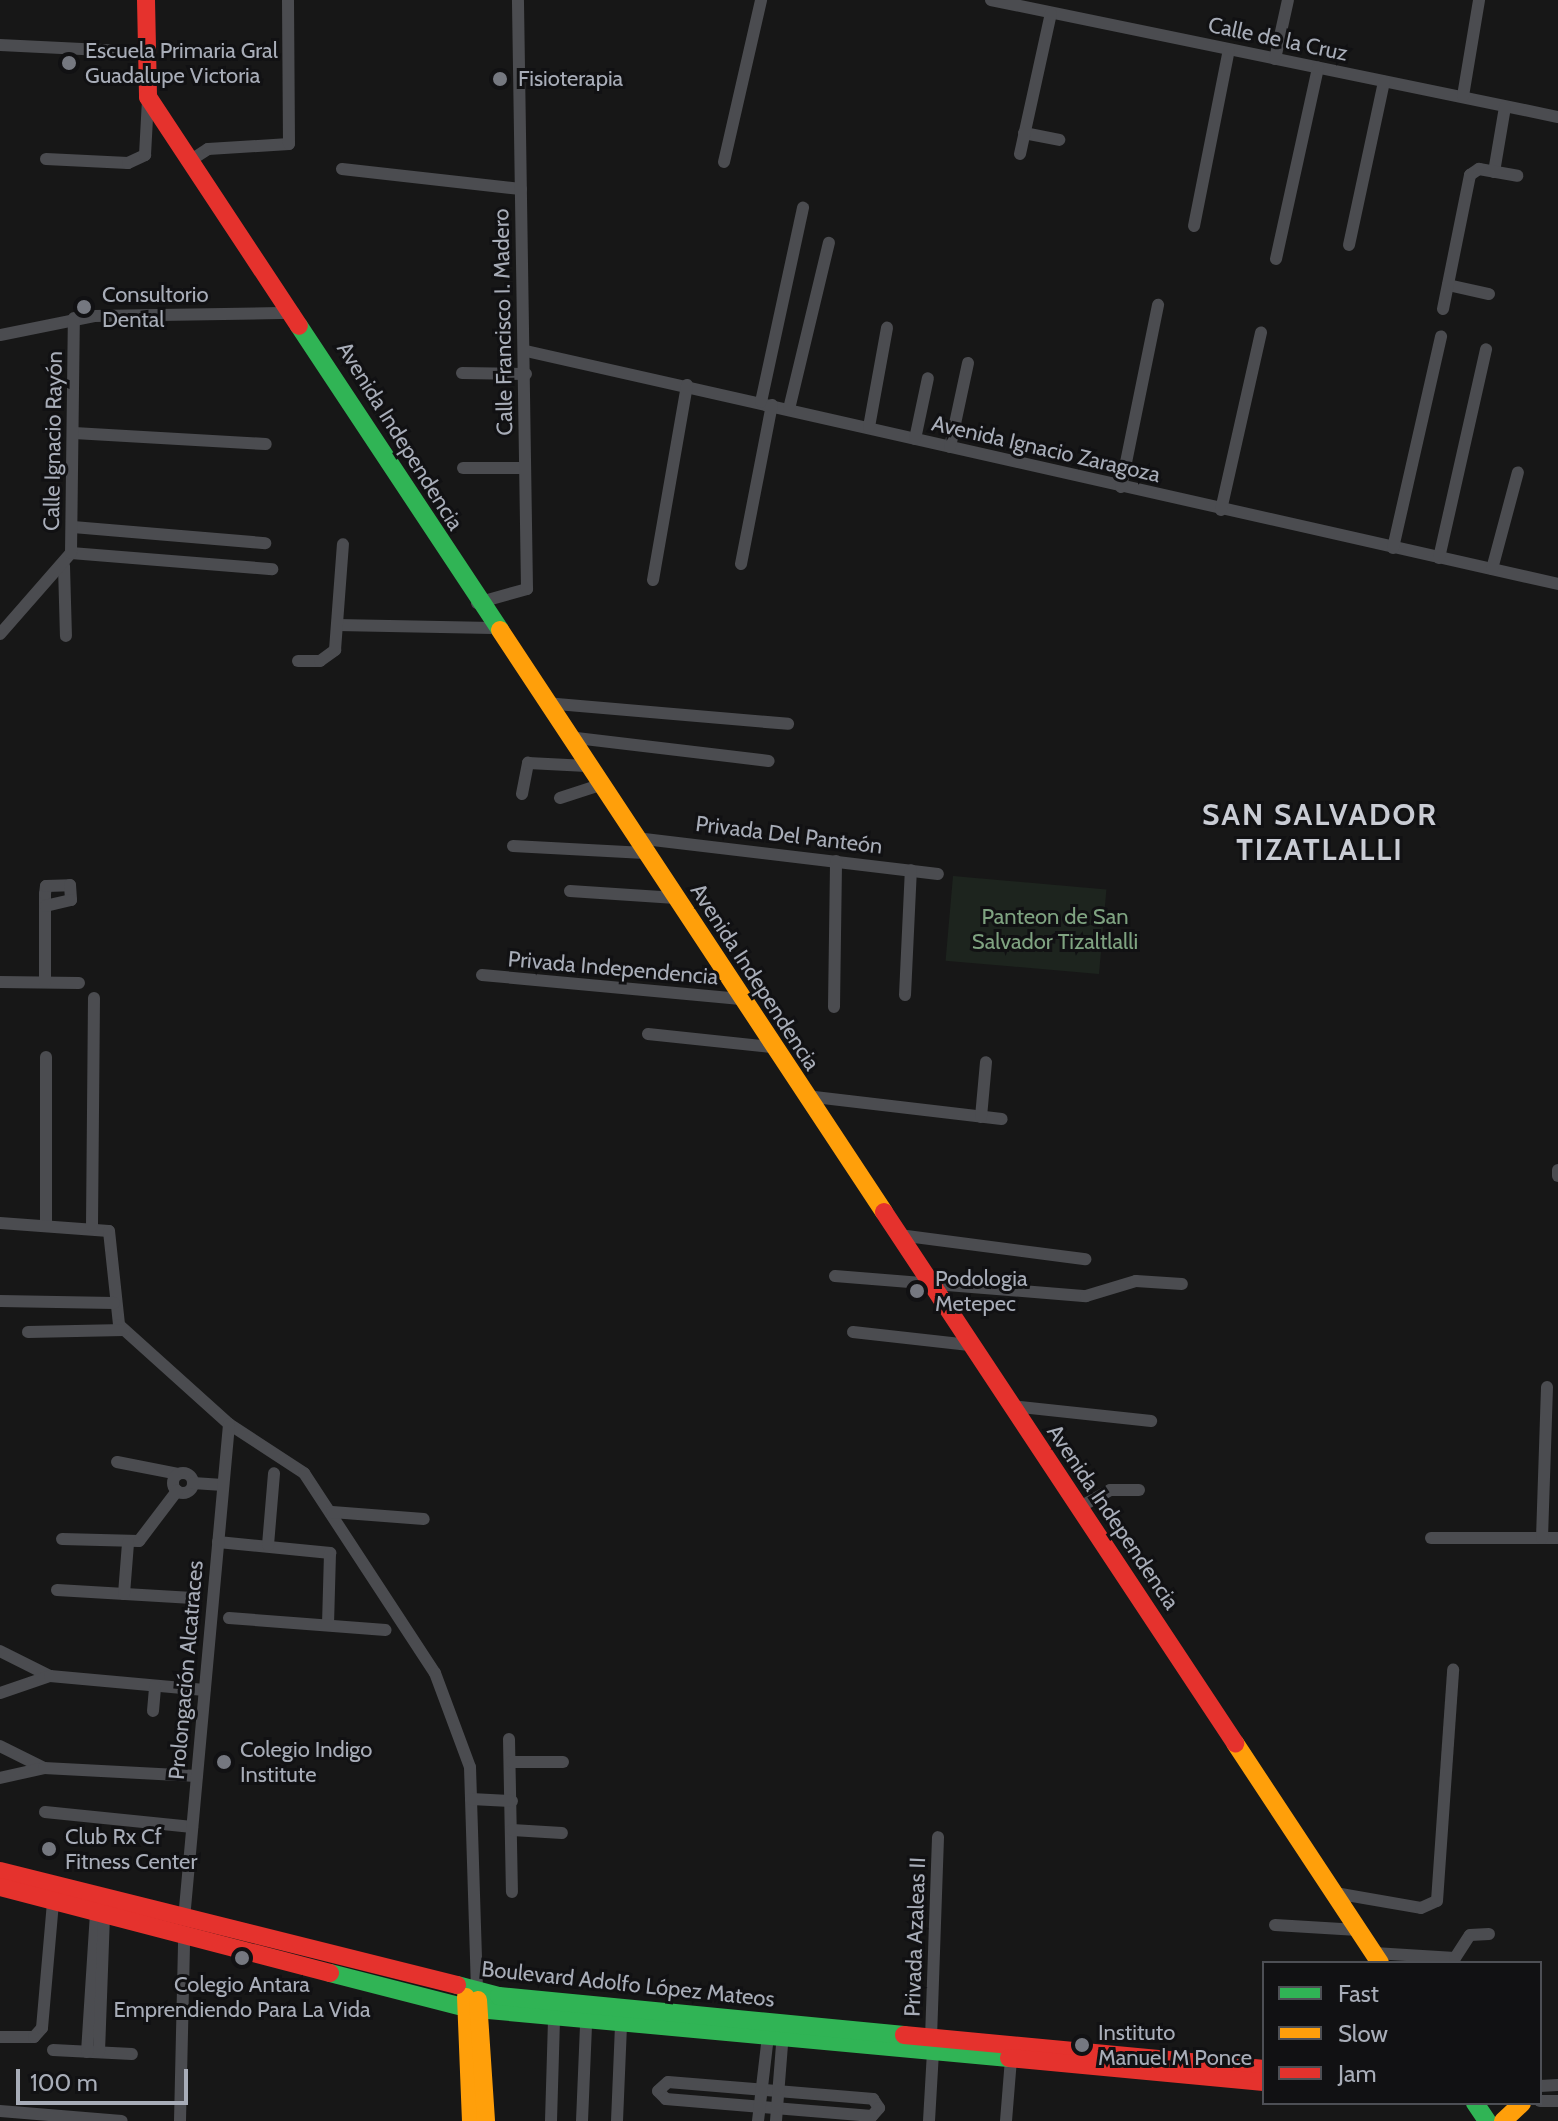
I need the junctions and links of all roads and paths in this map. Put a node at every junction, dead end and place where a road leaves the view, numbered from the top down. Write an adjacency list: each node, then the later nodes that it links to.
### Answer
1 (146, 0): 11 (street, Avenida Independencia)
2 (288, 0): 23 (street)
3 (518, 0): 28 (street, Calle Francisco I. Madero)
4 (761, 0): 24 (street)
5 (991, 0): 8 (street, Calle de la Cruz)
6 (1288, 0): 12 (street)
7 (1479, 0): 15 (street)
8 (1051, 13): 10 (street, Calle de la Cruz); 19 (street)
9 (0, 45): 11 (street)
10 (1229, 50): 12 (street, Calle de la Cruz); 30 (street)
11 (143, 52): 16 (street, Avenida Independencia)
12 (1275, 59): 13 (street, Calle de la Cruz)
13 (1318, 68): 14 (street, Calle de la Cruz); 33 (street)
14 (1384, 82): 15 (street, Calle de la Cruz); 32 (street)
15 (1463, 96): 17 (street, Calle de la Cruz)
16 (148, 97): 22 (street); 23 (street, Avenida Independencia)
17 (1505, 107): 18 (street, Calle de la Cruz); 26 (street)
18 (1558, 117)
19 (1024, 133): 20 (street); 21 (street)
20 (1059, 140)
21 (1020, 154)
22 (46, 159)
23 (191, 160): 38 (street, Avenida Independencia)
24 (724, 162)
25 (342, 169): 28 (street)
26 (1494, 172): 27 (street); 34 (street)
27 (1517, 176)
28 (521, 189): 45 (street, Calle Francisco I. Madero)
29 (803, 207): 51 (street)
30 (1194, 226)
31 (829, 243): 52 (street)
32 (1349, 245)
33 (1276, 259)
34 (1448, 285): 35 (street); 37 (street)
35 (1489, 294)
36 (1158, 305): 61 (street)
37 (1443, 309)
38 (294, 313): 39 (street); 75 (street, Avenida Independencia)
39 (74, 318): 42 (street); 54 (street, Calle Ignacio Rayón)
40 (887, 328): 53 (street)
41 (1261, 332): 62 (street)
42 (0, 335)
43 (1441, 336): 66 (street)
44 (1486, 349): 68 (street)
45 (526, 351): 48 (street, Calle Francisco I. Madero); 50 (street, Avenida Ignacio Zaragoza)
46 (968, 363): 57 (street)
47 (462, 373): 48 (street)
48 (526, 374): 59 (street, Calle Francisco I. Madero)
49 (928, 378): 55 (street)
50 (687, 385): 51 (street, Avenida Ignacio Zaragoza); 73 (street)
51 (766, 403): 52 (street, Avenida Ignacio Zaragoza); 69 (street)
52 (789, 409): 53 (street, Avenida Ignacio Zaragoza)
53 (869, 427): 55 (street, Avenida Ignacio Zaragoza)
54 (74, 433): 56 (street); 63 (street, Calle Ignacio Rayón)
55 (915, 439): 57 (street, Avenida Ignacio Zaragoza)
56 (266, 444)
57 (950, 447): 61 (street, Avenida Ignacio Zaragoza)
58 (463, 468): 59 (street)
59 (525, 468): 75 (street, Calle Francisco I. Madero)
60 (1518, 472): 72 (street)
61 (1121, 487): 62 (street, Avenida Ignacio Zaragoza)
62 (1221, 510): 66 (street, Avenida Ignacio Zaragoza)
63 (73, 527): 64 (street); 67 (street, Calle Ignacio Rayón)
64 (265, 543)
65 (343, 544): 76 (street)
66 (1393, 548): 68 (street, Avenida Ignacio Zaragoza)
67 (71, 553): 70 (street, Calle Ignacio Rayón); 71 (street)
68 (1439, 558): 72 (street, Avenida Ignacio Zaragoza)
69 (741, 564)
70 (64, 566): 78 (street, Calle Ignacio Rayón); 79 (street)
71 (272, 569)
72 (1492, 569): 74 (street, Avenida Ignacio Zaragoza)
73 (653, 580)
74 (1558, 584)
75 (477, 603): 77 (street, Avenida Independencia)
76 (337, 625): 77 (street); 80 (street)
77 (493, 628): 81 (street, Avenida Independencia)
78 (0, 634)
79 (66, 636)
80 (298, 661)
81 (544, 703): 82 (street); 83 (street, Avenida Independencia)
82 (788, 724)
83 (568, 737): 84 (street); 85 (street, Avenida Independencia)
84 (769, 761)
85 (587, 766): 86 (street, Avenida Independencia); 87 (street)
86 (600, 785): 88 (street); 89 (street, Avenida Independencia)
87 (522, 794)
88 (560, 798)
89 (640, 845): 90 (street, Privada Del Panteón); 91 (street, Privada Del Panteón); 95 (street, Avenida Independencia)
90 (513, 846)
91 (836, 861): 92 (street, Privada Del Panteón); 104 (street)
92 (911, 870): 93 (street, Privada Del Panteón); 101 (street)
93 (938, 874)
94 (570, 891): 95 (street)
95 (676, 898): 103 (street, Avenida Independencia)
96 (46, 906): 99 (street)
97 (482, 975): 103 (street, Privada Independencia)
98 (0, 982): 99 (street)
99 (45, 982): 100 (street)
100 (79, 983)
101 (905, 995)
102 (94, 998): 116 (street)
103 (741, 999): 106 (street, Avenida Independencia)
104 (834, 1007)
105 (648, 1034): 106 (street)
106 (771, 1047): 109 (street, Avenida Independencia)
107 (46, 1057): 115 (street)
108 (986, 1062): 110 (street)
109 (803, 1096): 110 (street); 117 (street, Avenida Independencia)
110 (981, 1117): 111 (street)
111 (1002, 1119)
112 (1558, 1170): 113 (street)
113 (1558, 1176)
114 (0, 1223): 115 (street)
115 (46, 1225): 116 (street)
116 (92, 1226): 123 (street)
117 (895, 1235): 118 (street); 120 (street, Avenida Independencia)
118 (1085, 1259)
119 (835, 1276): 120 (street)
120 (927, 1284): 121 (street); 127 (street, Avenida Independencia)
121 (1182, 1284)
122 (0, 1301): 123 (street)
123 (114, 1303): 124 (street)
124 (124, 1330): 125 (street); 131 (street)
125 (28, 1332)
126 (853, 1332): 127 (street)
127 (969, 1345): 129 (street, Avenida Independencia)
128 (1547, 1387): 143 (street)
129 (1010, 1406): 130 (street); 139 (street, Avenida Independencia)
130 (1151, 1421)
131 (229, 1424): 136 (street, Prolongación Alcatraces); 140 (street)
132 (117, 1462): 134 (street)
133 (274, 1473): 148 (street)
134 (178, 1474): 135 (street); 138 (street)
135 (193, 1483): 136 (street); 138 (street)
136 (223, 1485): 146 (street, Prolongación Alcatraces)
137 (1139, 1490): 139 (street)
138 (177, 1491): 147 (street)
139 (1078, 1508): 179 (street, Avenida Independencia)
140 (332, 1512): 141 (street); 169 (street)
141 (424, 1519)
142 (1431, 1538): 143 (street)
143 (1542, 1538): 144 (street)
144 (1558, 1538)
145 (62, 1539): 147 (street)
146 (218, 1542): 148 (street); 159 (street, Prolongación Alcatraces)
147 (128, 1543): 150 (street)
148 (268, 1545): 153 (street)
149 (57, 1590): 150 (street)
150 (124, 1594): 151 (street)
151 (193, 1598)
152 (229, 1618): 153 (street)
153 (328, 1625): 154 (street)
154 (386, 1630)
155 (0, 1651): 157 (street)
156 (1453, 1670): 179 (street)
157 (50, 1676): 158 (street); 160 (street)
158 (155, 1686): 159 (street); 161 (street)
159 (204, 1690): 167 (street, Prolongación Alcatraces)
160 (0, 1693)
161 (153, 1711)
162 (509, 1739): 164 (street)
163 (0, 1746): 166 (street)
164 (511, 1762): 165 (street); 170 (street)
165 (563, 1762)
166 (44, 1768): 167 (street); 168 (street)
167 (197, 1776): 172 (street, Prolongación Alcatraces)
168 (0, 1778)
169 (471, 1799): 170 (street); 188 (street)
170 (512, 1801): 173 (street)
171 (45, 1812): 172 (street)
172 (192, 1827): 183 (street, Prolongación Alcatraces)
173 (512, 1830): 174 (street); 178 (street)
174 (562, 1833)
175 (938, 1837): 194 (street, Privada Azaleas II)
176 (0, 1871): 183 (street, Boulevard Adolfo López Mateos)
177 (0, 1887): 180 (street, Boulevard Adolfo López Mateos)
178 (512, 1892)
179 (1335, 1893): 184 (street, Avenida Independencia)
180 (53, 1902): 181 (street, Boulevard Adolfo López Mateos); 193 (street)
181 (100, 1915): 183 (street, Boulevard Adolfo López Mateos); 196 (street)
182 (1275, 1925): 184 (street)
183 (184, 1928): 188 (street, Boulevard Adolfo López Mateos); 208 (street, Prolongación Alcatraces)
184 (1358, 1930): 186 (street, Avenida Independencia)
185 (1489, 1934): 187 (street)
186 (1377, 1958): 187 (street)
187 (1461, 1959)
188 (472, 1995): 189 (street, Boulevard Adolfo López Mateos); 192 (street, Boulevard Adolfo López Mateos); 209 (street); 210 (street)
189 (554, 2020): 190 (street, Boulevard Adolfo López Mateos); 211 (street)
190 (586, 2024): 191 (street, Boulevard Adolfo López Mateos); 212 (street)
191 (621, 2027): 192 (street, Boulevard Adolfo López Mateos); 213 (street)
192 (778, 2033): 194 (street, Boulevard Adolfo López Mateos); 201 (street); 202 (street)
193 (0, 2037)
194 (932, 2045): 198 (street, Boulevard Adolfo López Mateos); 199 (street, Boulevard Adolfo López Mateos); 215 (street, Privada Azaleas II)
195 (53, 2050): 196 (street)
196 (93, 2052): 197 (street)
197 (132, 2054)
198 (1011, 2059): 200 (street, Boulevard Adolfo López Mateos); 216 (street)
199 (1262, 2069)
200 (1262, 2082)
201 (764, 2091): 202 (street); 204 (street); 204 (street)
202 (778, 2092): 206 (street); 206 (street)
203 (1520, 2105): 217 (street)
204 (759, 2107): 206 (street); 214 (street)
205 (0, 2111): 207 (street)
206 (776, 2114)
207 (122, 2121)
208 (180, 2121)
209 (471, 2121)
210 (486, 2121)
211 (551, 2121)
212 (582, 2121)
213 (617, 2121)
214 (758, 2121)
215 (929, 2121)
216 (1006, 2121)
217 (1503, 2121)

